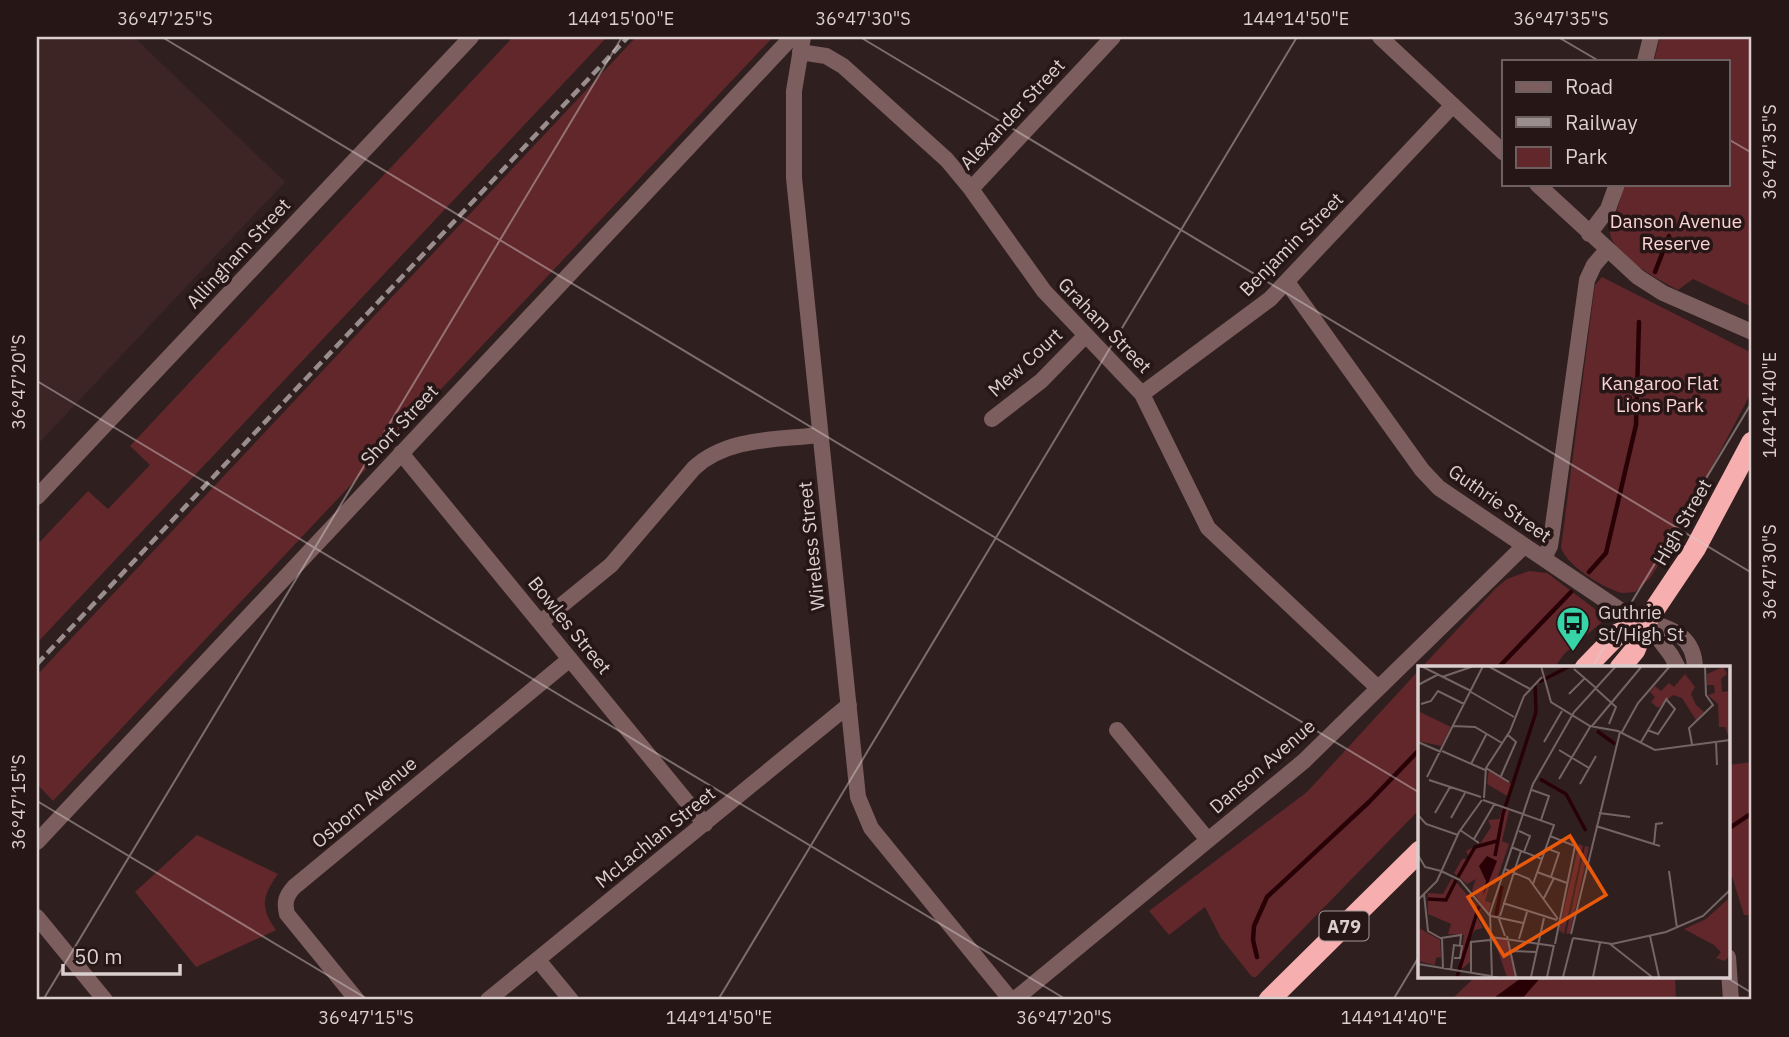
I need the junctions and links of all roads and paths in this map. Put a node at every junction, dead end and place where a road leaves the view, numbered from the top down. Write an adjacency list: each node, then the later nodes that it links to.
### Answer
1 (471, 37): 22 (street, Allingham Street)
2 (1113, 37): 11 (street, Alexander Street)
3 (1380, 37): 7 (street)
4 (1651, 37): 6 (street)
5 (798, 42): 11 (street, Graham Street); 19 (street, Wireless Street); 21 (street, Short Street)
6 (1644, 60)
7 (1453, 105): 8 (street); 14 (street, Benjamin Street)
8 (1502, 151)
9 (1538, 186): 12 (street)
10 (1616, 186): 12 (street)
11 (971, 189): 16 (street, Graham Street)
12 (1589, 234): 13 (street)
13 (1606, 250): 15 (street); 24 (street)
14 (1287, 282): 17 (street, Benjamin Street); 23 (street, Guthrie Street)
15 (1752, 332)
16 (1086, 335): 17 (street, Graham Street); 18 (street, Mew Court)
17 (1142, 394): 32 (street, Graham Street)
18 (992, 419)
19 (820, 435): 25 (street); 33 (street, Wireless Street)
20 (1752, 442): 26 (highway, High Street)
21 (401, 453): 25 (street, Bowles Street); 37 (street, Short Street)
22 (37, 497)
23 (1524, 546): 24 (street, Guthrie Street); 32 (street, Danson Avenue)
24 (1544, 558): 26 (street, Guthrie Street)
25 (541, 622): 27 (street, Bowles Street)
26 (1646, 622): 28 (highway, High Street); 29 (highway, High Street); 30 (street); 31 (street, Guthrie Street)
27 (570, 659): 35 (street, Bowles Street); 43 (street, Osborn Avenue)
28 (1587, 666)
29 (1622, 666)
30 (1677, 666)
31 (1695, 666)
32 (1378, 688): 36 (street, Danson Avenue)
33 (849, 705): 35 (street, McLachlan Street); 46 (street, Wireless Street)
34 (1117, 730): 36 (street)
35 (705, 824): 40 (street, McLachlan Street)
36 (1208, 840): 46 (street, Danson Avenue)
37 (37, 842)
38 (1418, 853): 47 (highway, A79)
39 (37, 916): 42 (street)
40 (538, 960): 44 (street, McLachlan Street); 45 (street)
41 (1729, 978): 48 (street)
42 (106, 1000)
43 (357, 1000)
44 (488, 1000)
45 (571, 1000)
46 (1012, 1000)
47 (1269, 1000)
48 (1731, 1000)

